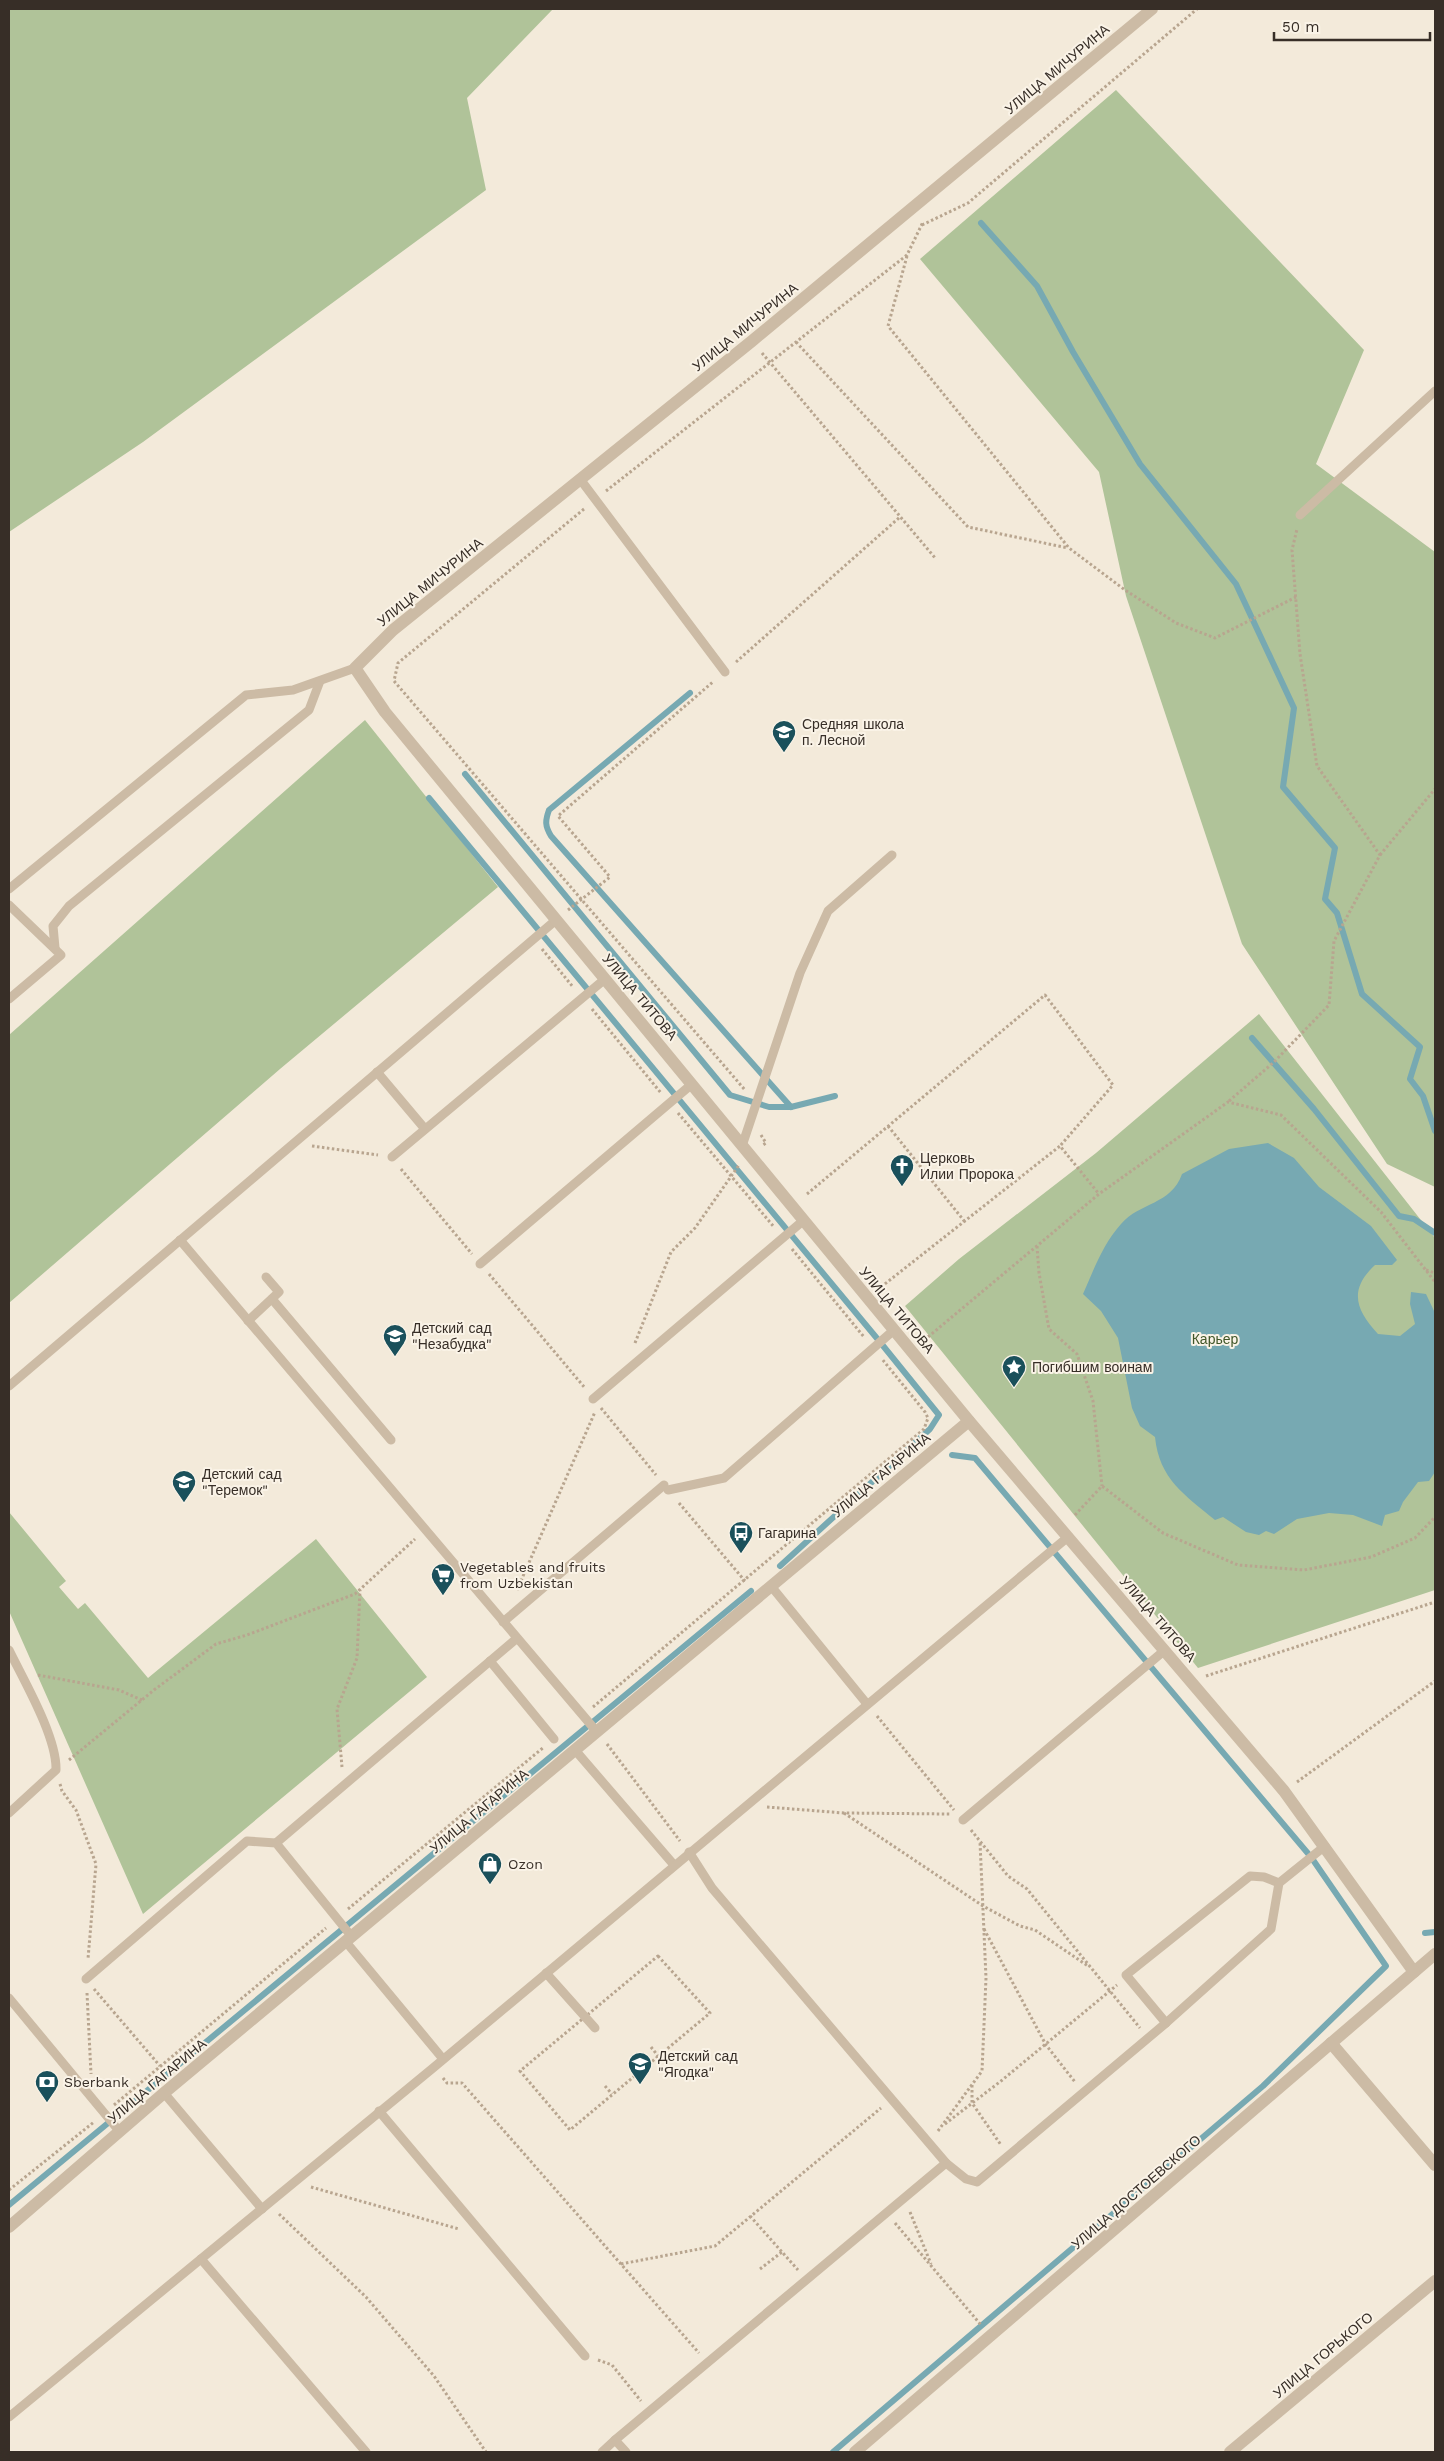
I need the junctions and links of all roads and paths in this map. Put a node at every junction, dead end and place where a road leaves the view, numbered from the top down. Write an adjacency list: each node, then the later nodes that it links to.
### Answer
1 (1152, 9): 3 (street, УЛИЦА МИЧУРИНА)
2 (1198, 9): 4 (path)
3 (934, 192): 4 (path); 6 (street, УЛИЦА МИЧУРИНА)
4 (921, 226): 5 (path)
5 (907, 255): 7 (path); 14 (path)
6 (752, 341): 8 (path); 10 (street, УЛИЦА МИЧУРИНА)
7 (796, 342): 8 (path); 14 (path)
8 (770, 362): 11 (path); 13 (path)
9 (1435, 391): 12 (lane)
10 (580, 479): 11 (lane); 17 (street, УЛИЦА МИЧУРИНА)
11 (595, 499): 18 (lane); 24 (path)
12 (1300, 515): 16 (path)
13 (900, 516): 15 (path); 18 (path)
14 (1069, 548): 16 (path)
15 (936, 559)
16 (1296, 597): 22 (path)
17 (355, 668): 19 (lane); 27 (street, УЛИЦА ТИТОВА)
18 (725, 672): 24 (path)
19 (320, 680): 23 (lane); 29 (lane)
20 (1435, 788): 22 (path)
21 (892, 855): 37 (lane)
22 (1380, 855): 35 (path)
23 (9, 889)
24 (582, 899): 26 (path); 37 (path)
25 (9, 905): 29 (lane)
26 (570, 908)
27 (556, 920): 28 (lane); 30 (street, УЛИЦА ТИТОВА)
28 (534, 939): 31 (path); 33 (lane)
29 (55, 948): 32 (lane)
30 (605, 979): 31 (lane); 34 (street, УЛИЦА ТИТОВА)
31 (582, 998): 36 (path); 39 (lane)
32 (9, 999)
33 (377, 1072): 39 (lane); 40 (lane)
34 (692, 1084): 36 (lane); 41 (street, УЛИЦА ТИТОВА)
35 (1228, 1102): 47 (path); 54 (path)
36 (670, 1103): 45 (path); 53 (lane)
37 (756, 1104): 41 (lane)
38 (888, 1126): 42 (path); 46 (path); 49 (path)
39 (425, 1129): 43 (lane)
40 (293, 1144): 43 (path); 51 (lane)
41 (742, 1146): 48 (street, УЛИЦА ТИТОВА)
42 (1060, 1146): 47 (path); 49 (path)
43 (392, 1157): 53 (path)
44 (734, 1169): 45 (path)
45 (731, 1176): 50 (path); 63 (path)
46 (807, 1194)
47 (1099, 1194): 52 (path)
48 (804, 1220): 50 (lane); 61 (street, УЛИЦА ТИТОВА)
49 (965, 1222): 58 (path)
50 (783, 1238): 64 (path); 66 (lane)
51 (180, 1240): 60 (lane); 65 (lane)
52 (1036, 1246): 62 (path); 69 (path)
53 (480, 1264): 66 (path)
54 (1426, 1270): 55 (path); 57 (path)
55 (1435, 1273)
56 (266, 1277): 59 (lane)
57 (1435, 1282)
58 (881, 1287)
59 (272, 1298): 60 (lane); 68 (lane)
60 (248, 1321): 73 (lane)
61 (894, 1330): 64 (lane); 67 (street, УЛИЦА ТИТОВА)
62 (928, 1337)
63 (632, 1348)
64 (873, 1348): 70 (lane); 75 (path)
65 (9, 1386)
66 (593, 1399)
67 (969, 1421): 74 (street, УЛИЦА ТИТОВА); 76 (street, УЛИЦА ГАГАРИНА)
68 (391, 1440)
69 (1102, 1486): 71 (path); 72 (path)
70 (666, 1487): 75 (path); 78 (path); 80 (lane)
71 (1074, 1515)
72 (1435, 1517)
73 (425, 1530): 77 (path); 80 (lane)
74 (1068, 1537): 83 (street, УЛИЦА ТИТОВА); 89 (lane)
75 (745, 1580): 90 (path)
76 (771, 1586): 89 (lane); 91 (street, УЛИЦА ГАГАРИНА)
77 (360, 1589): 88 (path); 95 (path)
78 (515, 1595)
79 (1435, 1602): 86 (path)
80 (503, 1622): 81 (lane)
81 (516, 1639): 84 (lane); 90 (lane)
82 (9, 1650): 85 (lane)
83 (1165, 1650): 86 (street, УЛИЦА ТИТОВА); 100 (lane)
84 (490, 1661): 92 (lane); 95 (lane)
85 (18, 1670): 88 (path); 94 (lane)
86 (1191, 1681): 96 (street, УЛИЦА ТИТОВА)
87 (1435, 1681): 96 (path)
88 (142, 1700): 94 (path)
89 (867, 1704): 97 (lane); 99 (path)
90 (582, 1715): 91 (lane)
91 (597, 1732): 93 (street, УЛИЦА ГАГАРИНА); 104 (path)
92 (554, 1739): 108 (path)
93 (575, 1750): 105 (lane); 110 (street, УЛИЦА ГАГАРИНА)
94 (56, 1770): 98 (lane); 116 (path)
95 (343, 1786): 102 (lane)
96 (1284, 1791): 103 (street, УЛИЦА ТИТОВА)
97 (746, 1806): 99 (path); 104 (lane)
98 (9, 1813)
99 (844, 1813): 107 (path)
100 (963, 1820): 101 (path)
101 (980, 1842): 107 (path); 112 (path)
102 (276, 1843): 108 (lane); 116 (lane)
103 (1325, 1846): 106 (lane); 114 (street, УЛИЦА ТИТОВА)
104 (690, 1852): 105 (lane); 138 (lane)
105 (674, 1866): 113 (lane)
106 (1280, 1883): 115 (lane); 120 (lane)
107 (982, 1906): 109 (path); 112 (path)
108 (337, 1919): 110 (lane); 130 (path)
109 (983, 1928): 124 (path); 132 (path)
110 (349, 1940): 128 (lane); 135 (street, УЛИЦА ГАГАРИНА)
111 (1435, 1954): 114 (street, УЛИЦА ДОСТОЕВСКОГО)
112 (1092, 1969): 117 (path)
113 (546, 1972): 119 (lane); 128 (lane)
114 (1414, 1972): 123 (street, УЛИЦА ДОСТОЕВСКОГО)
115 (1126, 1976): 117 (path); 120 (lane)
116 (86, 1979): 130 (path); 137 (path)
117 (1111, 1991): 122 (path); 124 (path)
118 (9, 1998): 137 (lane)
119 (584, 2016): 121 (lane); 127 (path); 136 (path)
120 (1166, 2024): 122 (lane)
121 (595, 2028)
122 (1149, 2038): 134 (lane)
123 (1331, 2043): 147 (street); 173 (street, УЛИЦА ДОСТОЕВСКОГО)
124 (1046, 2044): 134 (path); 139 (path)
125 (651, 2048): 127 (path)
126 (640, 2056): 129 (path)
127 (658, 2056): 129 (path)
128 (443, 2059): 131 (lane)
129 (648, 2065): 136 (path)
130 (160, 2066): 141 (path)
131 (433, 2068): 140 (lane); 158 (path)
132 (972, 2085): 139 (path); 142 (path)
133 (605, 2086): 136 (path)
134 (1083, 2093): 145 (lane)
135 (164, 2094): 143 (street, УЛИЦА ГАГАРИНА); 151 (lane)
136 (612, 2094)
137 (93, 2099): 141 (lane)
138 (892, 2099): 144 (lane); 153 (path)
139 (972, 2103): 142 (path); 145 (path)
140 (379, 2111): 148 (lane); 155 (lane)
141 (105, 2113): 143 (lane); 149 (path)
142 (942, 2126): 144 (path)
143 (120, 2132): 154 (street, УЛИЦА ГАГАРИНА)
144 (928, 2142): 146 (lane)
145 (1008, 2156): 146 (lane)
146 (946, 2163): 150 (lane)
147 (1435, 2165)
148 (293, 2183): 151 (lane); 155 (path)
149 (9, 2190)
150 (904, 2198): 152 (lane); 159 (path)
151 (266, 2206): 157 (lane); 170 (path)
152 (887, 2213): 159 (path); 161 (lane)
153 (750, 2216): 156 (path); 158 (path)
154 (9, 2227)
155 (485, 2236): 164 (lane)
156 (782, 2252): 160 (path); 161 (path)
157 (201, 2259): 167 (lane); 169 (lane)
158 (621, 2264): 165 (path)
159 (932, 2267): 163 (path)
160 (760, 2269)
161 (807, 2280): 165 (lane)
162 (1435, 2280): 174 (street, УЛИЦА ГОРЬКОГО)
163 (976, 2320)
164 (585, 2356): 166 (path)
165 (707, 2363): 166 (lane)
166 (650, 2411): 168 (lane)
167 (9, 2417)
168 (615, 2440): 171 (lane); 172 (lane)
169 (366, 2452)
170 (486, 2452)
171 (602, 2452)
172 (626, 2452)
173 (854, 2452)
174 (1230, 2452)

